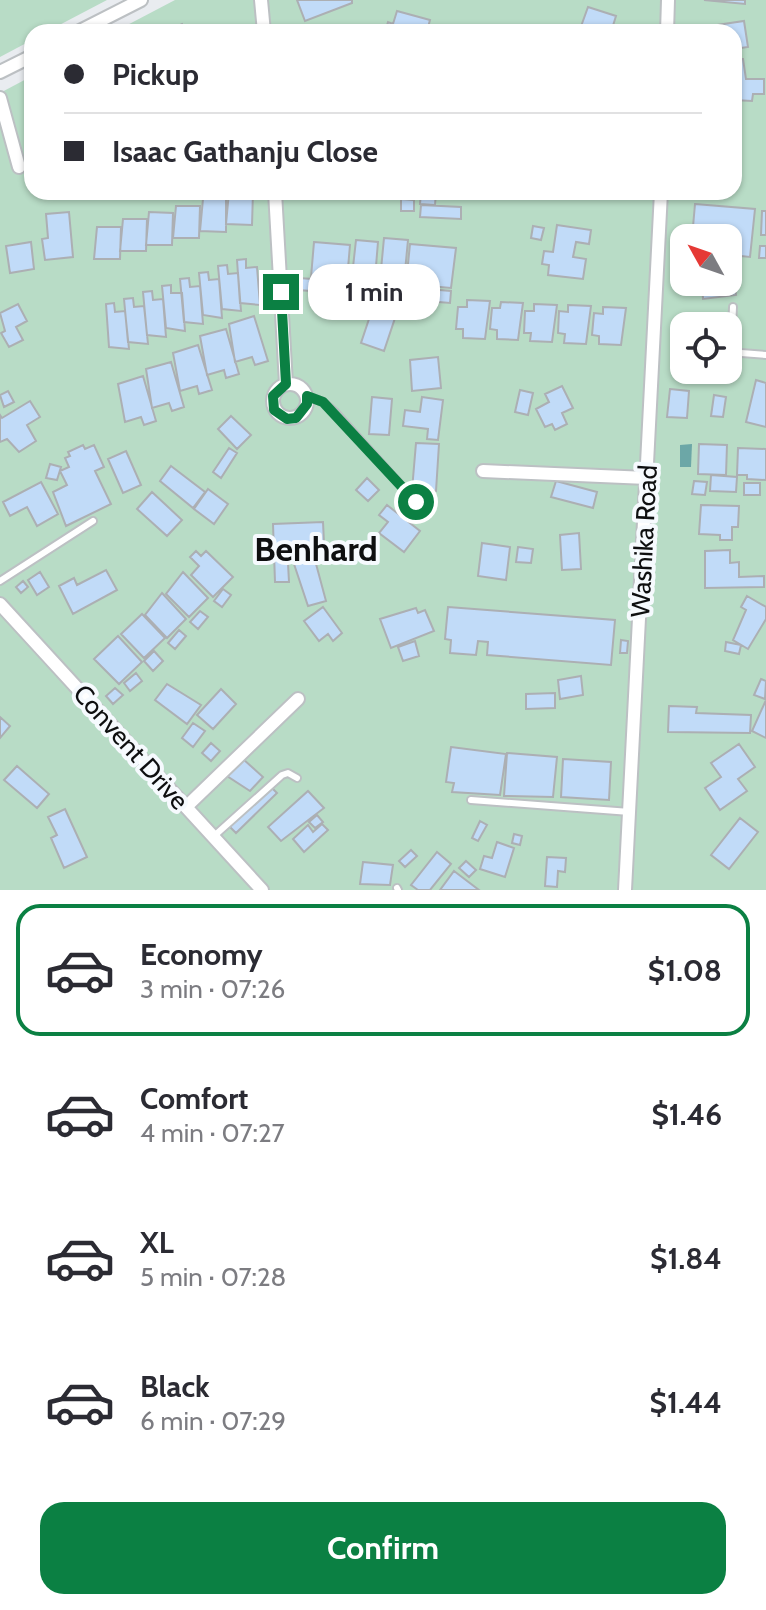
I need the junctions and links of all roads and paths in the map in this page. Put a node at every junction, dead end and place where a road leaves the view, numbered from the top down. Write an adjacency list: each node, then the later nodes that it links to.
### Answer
1 (141, 0): 4 (street)
2 (261, 0): 5 (street)
3 (668, 0): 6 (street)
4 (94, 24)
5 (263, 24)
6 (667, 24)
7 (24, 60): 8 (street)
8 (0, 72)
9 (0, 98): 10 (street)
10 (19, 167)
11 (275, 200): 17 (street)
12 (661, 200): 20 (street, Washika Road)
13 (733, 307): 14 (lane)
14 (733, 312)
15 (742, 353): 16 (lane)
16 (766, 355)
17 (286, 384): 18 (street); 18 (street)
18 (307, 396): 21 (lane)
19 (483, 471): 20 (street)
20 (647, 478): 29 (street, Washika Road)
21 (416, 502)
22 (93, 521): 23 (lane)
23 (0, 581)
24 (0, 604): 28 (street, Convent Drive)
25 (298, 699): 28 (street)
26 (297, 778): 30 (lane)
27 (471, 800): 29 (lane)
28 (186, 807): 30 (street, Convent Drive)
29 (631, 812): 32 (street, Washika Road)
30 (213, 837): 31 (street, Convent Drive)
31 (262, 890)
32 (625, 890)

